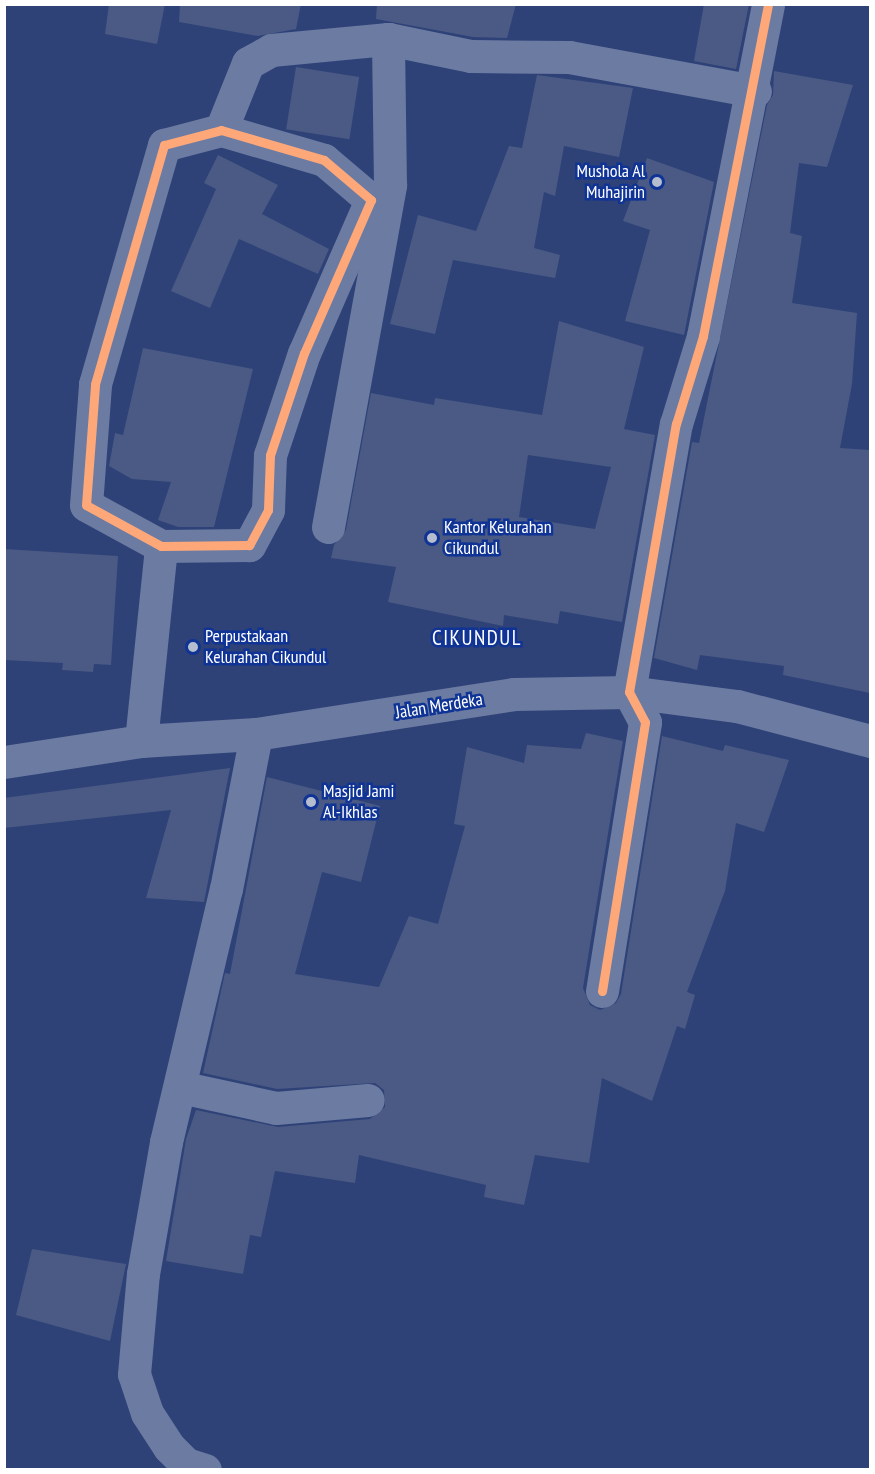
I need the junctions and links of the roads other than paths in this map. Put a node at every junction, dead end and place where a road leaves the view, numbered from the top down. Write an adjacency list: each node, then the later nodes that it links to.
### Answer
1 (768, 4): 3 (street)
2 (388, 39): 3 (street); 4 (street); 5 (street)
3 (755, 91): 7 (street)
4 (221, 130): 6 (street); 6 (street)
5 (328, 527)
6 (161, 546): 9 (street)
7 (629, 692): 8 (street, Jalan Merdeka); 10 (street, Jalan Merdeka); 12 (street)
8 (256, 734): 9 (street, Jalan Merdeka); 13 (street)
9 (141, 741): 11 (street, Jalan Merdeka)
10 (870, 741)
11 (4, 762)
12 (602, 991)
13 (180, 1086): 14 (street); 15 (street)
14 (368, 1100)
15 (205, 1470)

